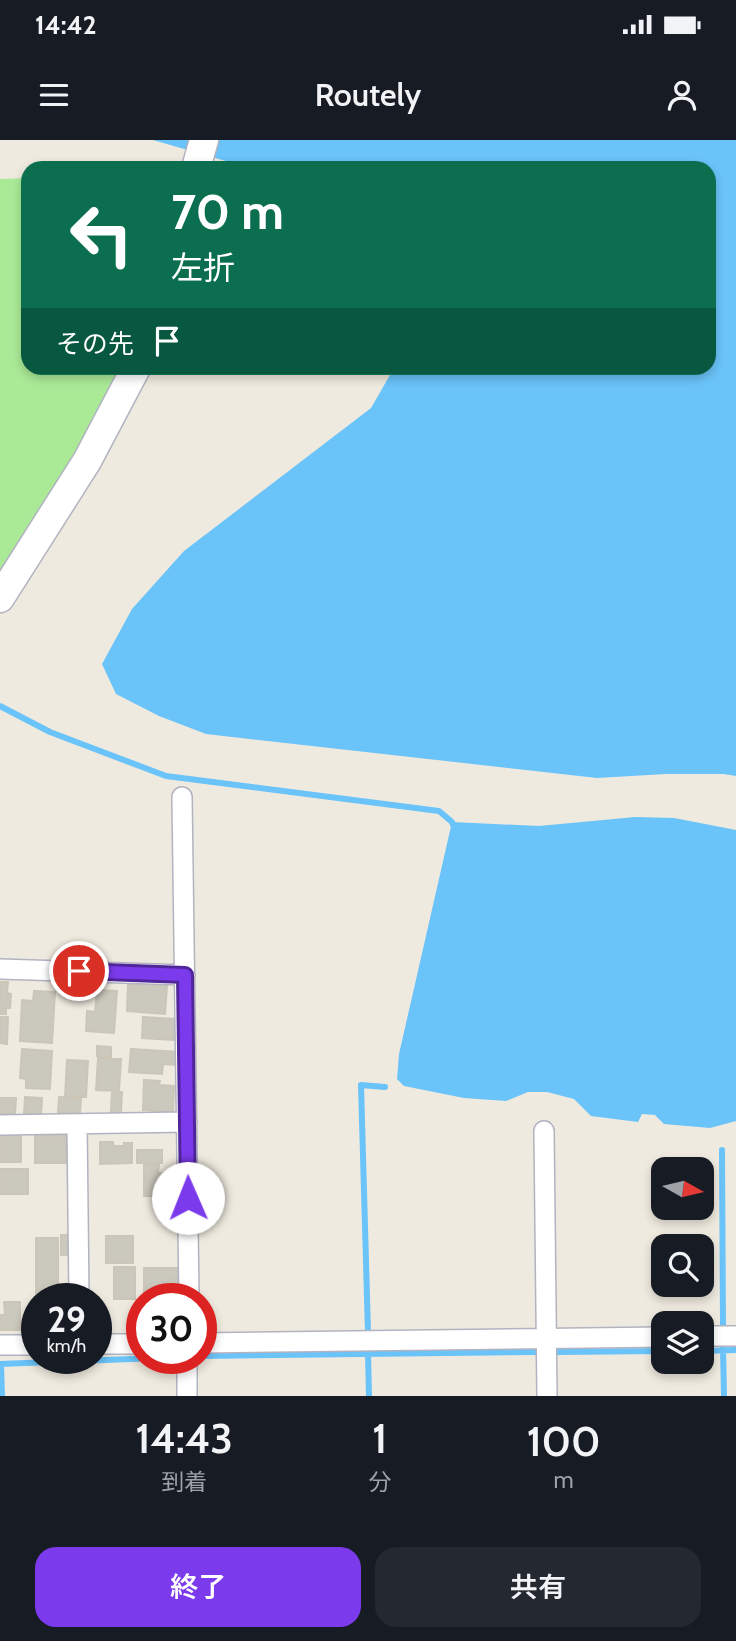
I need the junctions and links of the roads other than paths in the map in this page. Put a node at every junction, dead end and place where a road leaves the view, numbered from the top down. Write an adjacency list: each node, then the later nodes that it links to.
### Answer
1 (204, 140): 2 (main road)
2 (199, 161)
3 (132, 375): 4 (main road)
4 (0, 598)
5 (183, 797): 7 (street)
6 (0, 969): 7 (street)
7 (185, 975): 8 (street)
8 (187, 1122): 9 (street); 13 (street)
9 (77, 1124): 10 (street); 12 (street)
10 (0, 1125)
11 (544, 1131): 17 (street)
12 (79, 1283)
13 (189, 1283)
14 (714, 1336): 15 (street)
15 (736, 1336)
16 (651, 1337): 17 (street)
17 (546, 1338): 18 (street); 23 (street)
18 (217, 1343)
19 (21, 1345): 20 (street)
20 (0, 1346)
21 (187, 1374): 22 (street)
22 (187, 1396)
23 (547, 1396)

